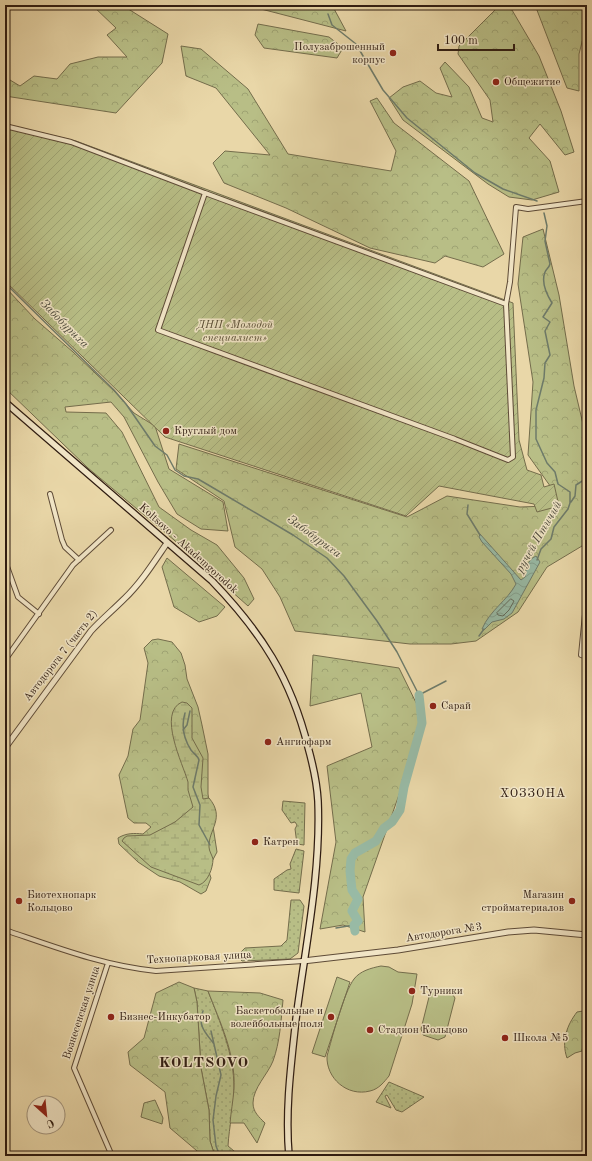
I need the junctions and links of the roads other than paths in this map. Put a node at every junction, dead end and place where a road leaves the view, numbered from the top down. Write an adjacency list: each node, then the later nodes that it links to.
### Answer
1 (5, 126): 2 (street)
2 (205, 192): 4 (street); 4 (street)
3 (587, 201): 4 (street)
4 (506, 304)
5 (5, 402): 8 (main road, Koltsovo - Akademgorodok)
6 (50, 494): 9 (street)
7 (112, 530): 9 (street)
8 (167, 543): 15 (street, Автодорога 7 (часть 2)); 18 (main road, Koltsovo - Akademgorodok)
9 (79, 560): 12 (street)
10 (5, 561): 12 (street)
11 (587, 594): 13 (street)
12 (39, 614): 14 (street)
13 (587, 657)
14 (5, 660)
15 (5, 748)
16 (5, 930): 19 (street, Технопарковая улица)
17 (587, 935): 18 (street, Автодорога №3)
18 (304, 961): 19 (street, Технопарковая улица); 21 (main road, Koltsovo - Akademgorodok)
19 (108, 964): 20 (street, Вознесенская улица)
20 (112, 1156)
21 (289, 1156)

